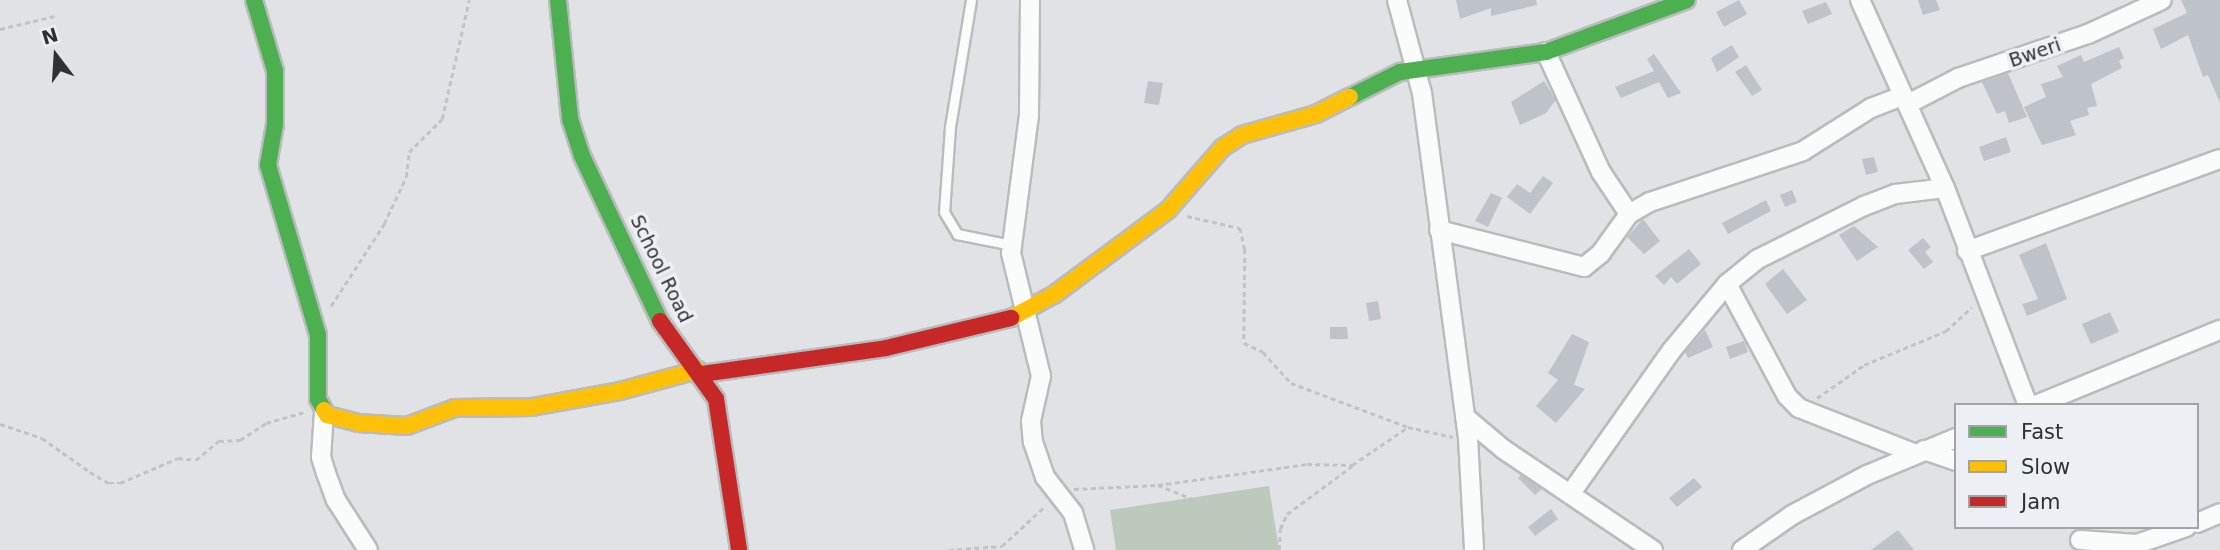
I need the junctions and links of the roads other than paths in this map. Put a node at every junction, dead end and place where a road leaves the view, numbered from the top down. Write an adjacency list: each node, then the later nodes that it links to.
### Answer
1 (254, 0): 24 (street)
2 (558, 0): 21 (street, School Road)
3 (971, 0): 16 (lane)
4 (1030, 0): 16 (street)
5 (1397, 0): 10 (street)
6 (1686, 0): 9 (street)
7 (1860, 0): 11 (street)
8 (2162, 0): 11 (street, Bweri)
9 (1546, 52): 10 (street); 14 (street)
10 (1418, 69): 15 (street); 19 (street)
11 (1905, 100): 13 (street); 14 (street, Bweri)
12 (2220, 159): 17 (street)
13 (1945, 188): 17 (street); 18 (street)
14 (1629, 214): 15 (street)
15 (1439, 230): 25 (street)
16 (1011, 245): 19 (street)
17 (1967, 251): 22 (street)
18 (1727, 284): 27 (street); 29 (street)
19 (1023, 313): 21 (street); 36 (street)
20 (2220, 330): 23 (street)
21 (700, 372): 24 (street); 35 (street, School Road)
22 (2027, 403)
23 (2041, 403)
24 (323, 410): 34 (street)
25 (1465, 418): 29 (street); 37 (street)
26 (1954, 439): 27 (street)
27 (1920, 452): 28 (street); 39 (street)
28 (1954, 460)
29 (1571, 493): 38 (street)
30 (2220, 513): 31 (street)
31 (2199, 522)
32 (2180, 529): 33 (street)
33 (2081, 543)
34 (368, 550)
35 (739, 550)
36 (1084, 550)
37 (1474, 550)
38 (1653, 550)
39 (1742, 550)

